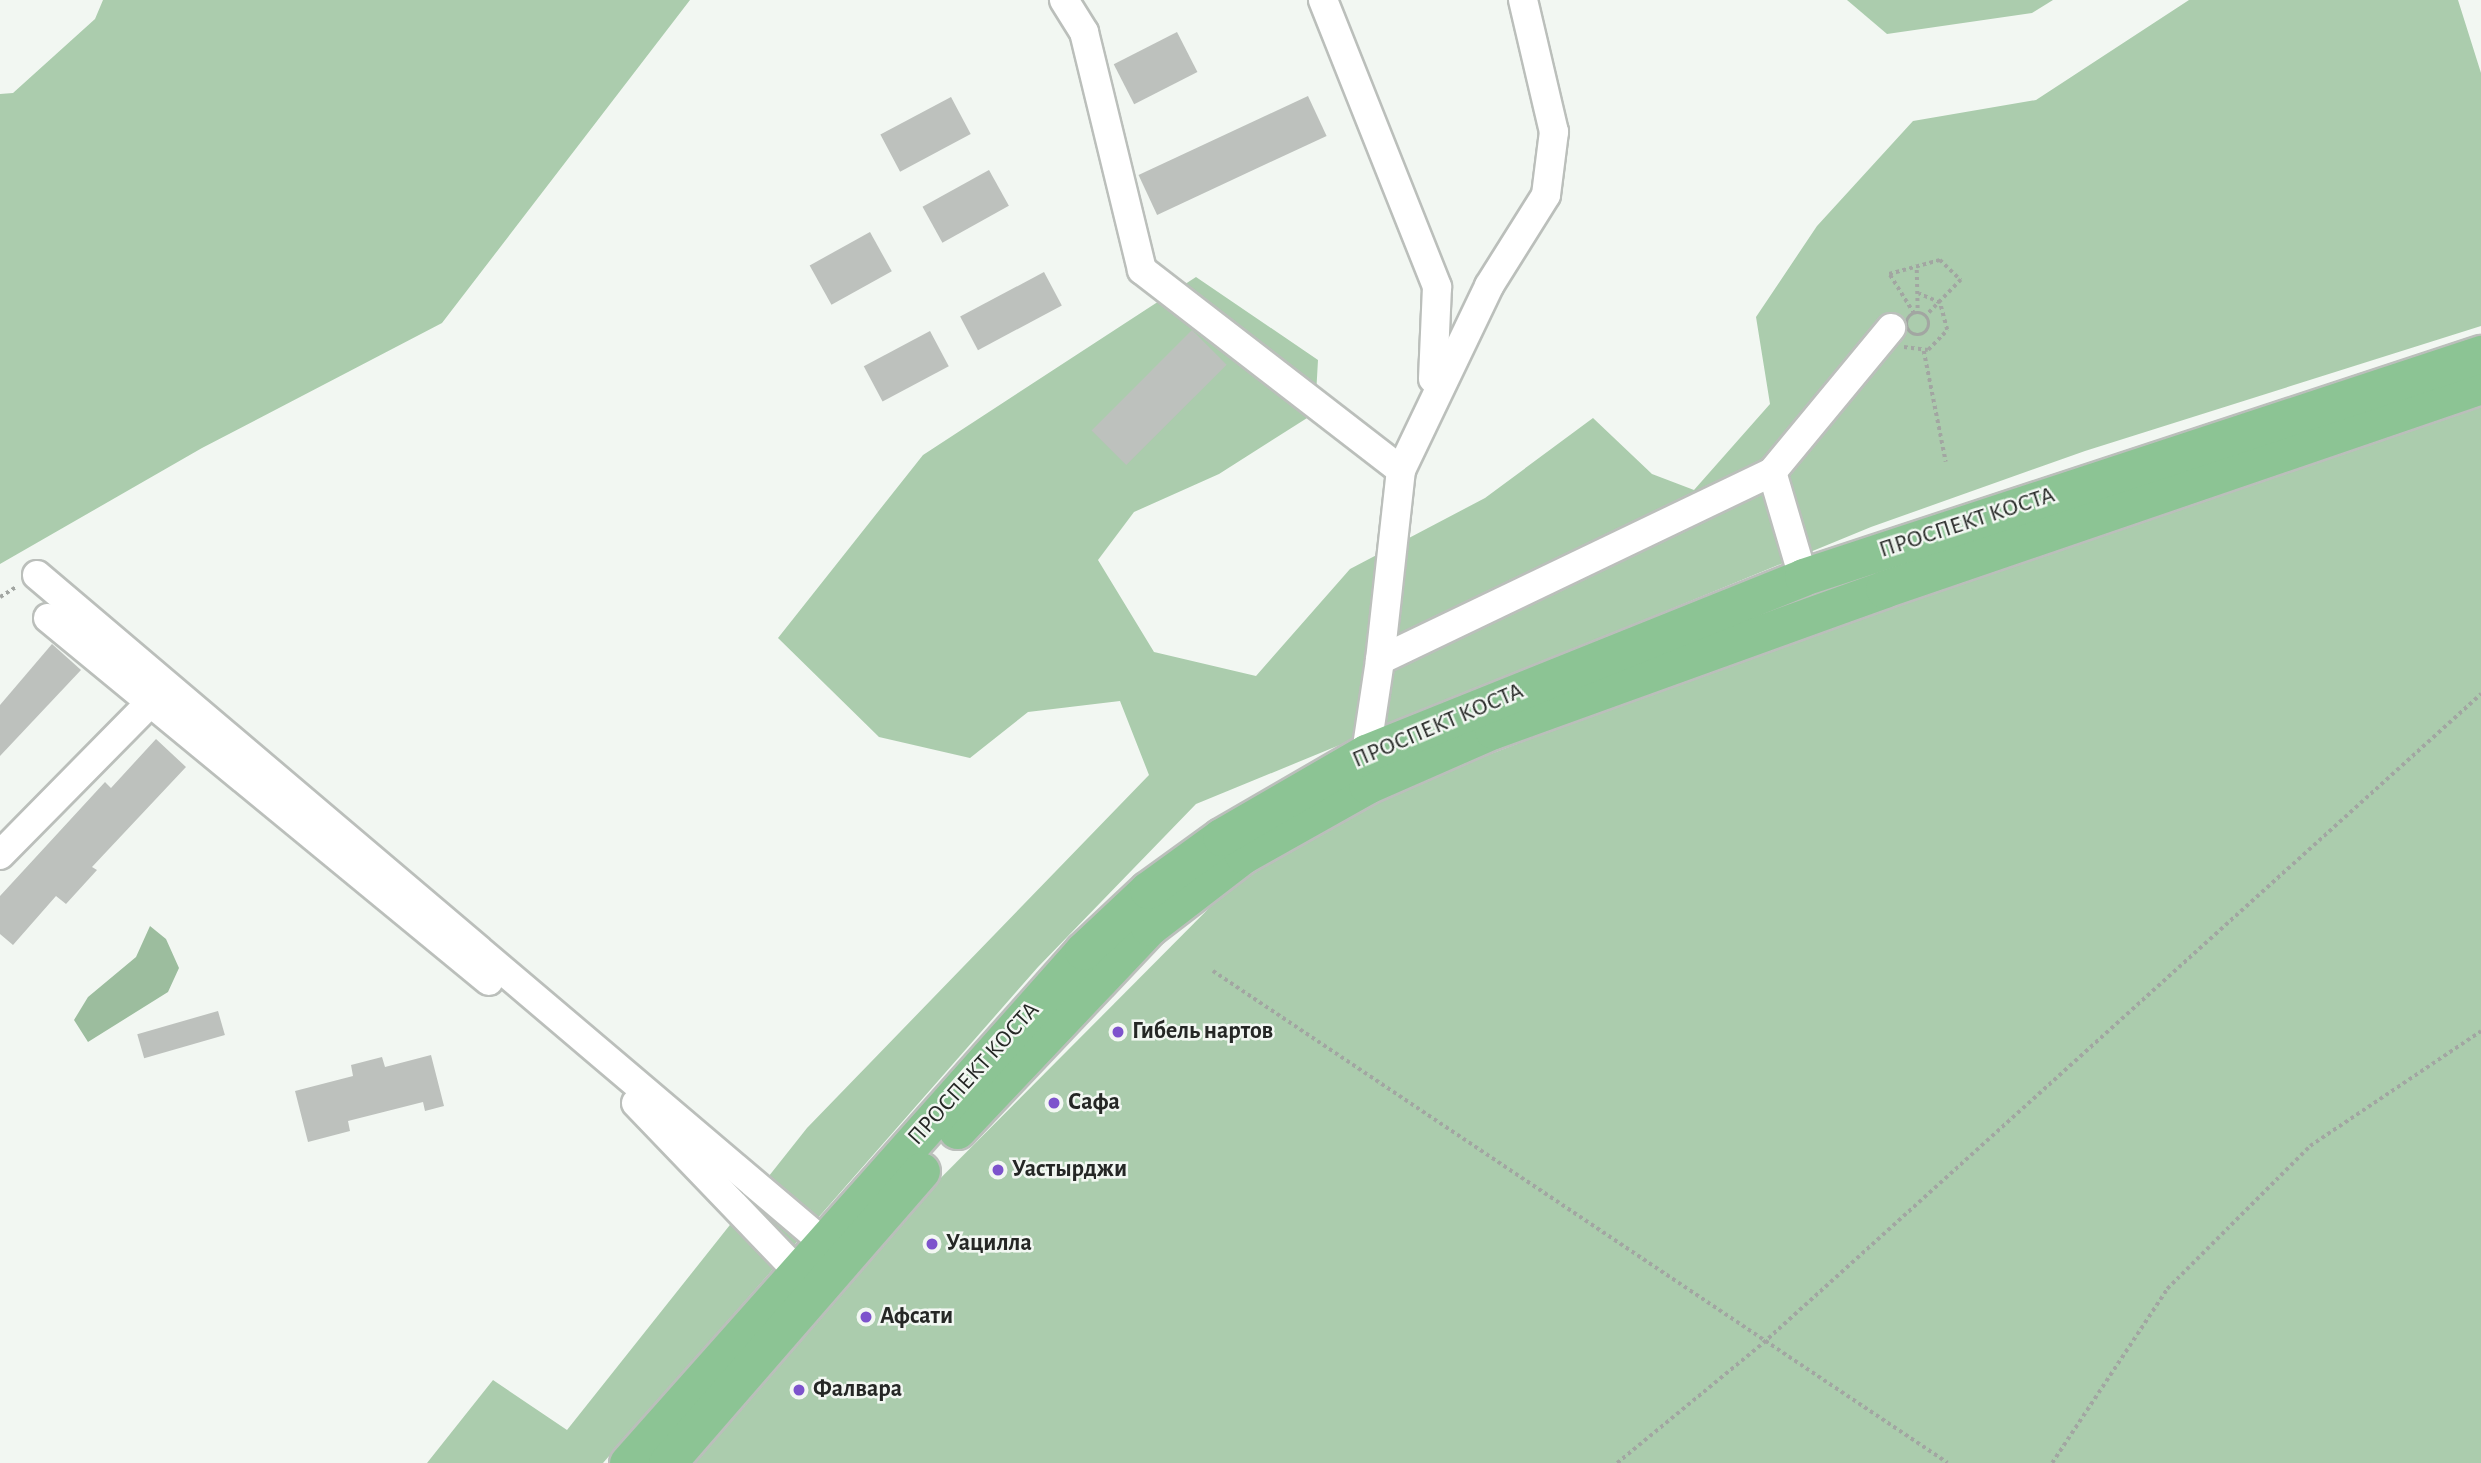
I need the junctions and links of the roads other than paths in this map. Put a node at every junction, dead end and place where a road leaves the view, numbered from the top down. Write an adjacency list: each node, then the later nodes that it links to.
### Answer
1 (1064, 0): 8 (street)
2 (1323, 0): 7 (street)
3 (1522, 0): 7 (street)
4 (1907, 318): 9 (street)
5 (2481, 354): 11 (main road, ПРОСПЕКТ КОСТА)
6 (2481, 385): 20 (main road, ПРОСПЕКТ КОСТА)
7 (1430, 399): 8 (street)
8 (1401, 470): 13 (street)
9 (1772, 472): 11 (street); 13 (street)
10 (37, 575): 17 (street)
11 (1804, 577): 15 (main road, ПРОСПЕКТ КОСТА)
12 (48, 618): 14 (street)
13 (1380, 660): 15 (street)
14 (150, 702): 16 (street); 18 (street)
15 (1366, 753): 17 (main road, ПРОСПЕКТ КОСТА)
16 (0, 855)
17 (824, 1243): 18 (main road, ПРОСПЕКТ КОСТА)
18 (798, 1272): 19 (main road, ПРОСПЕКТ КОСТА)
19 (628, 1463)
20 (667, 1463)

